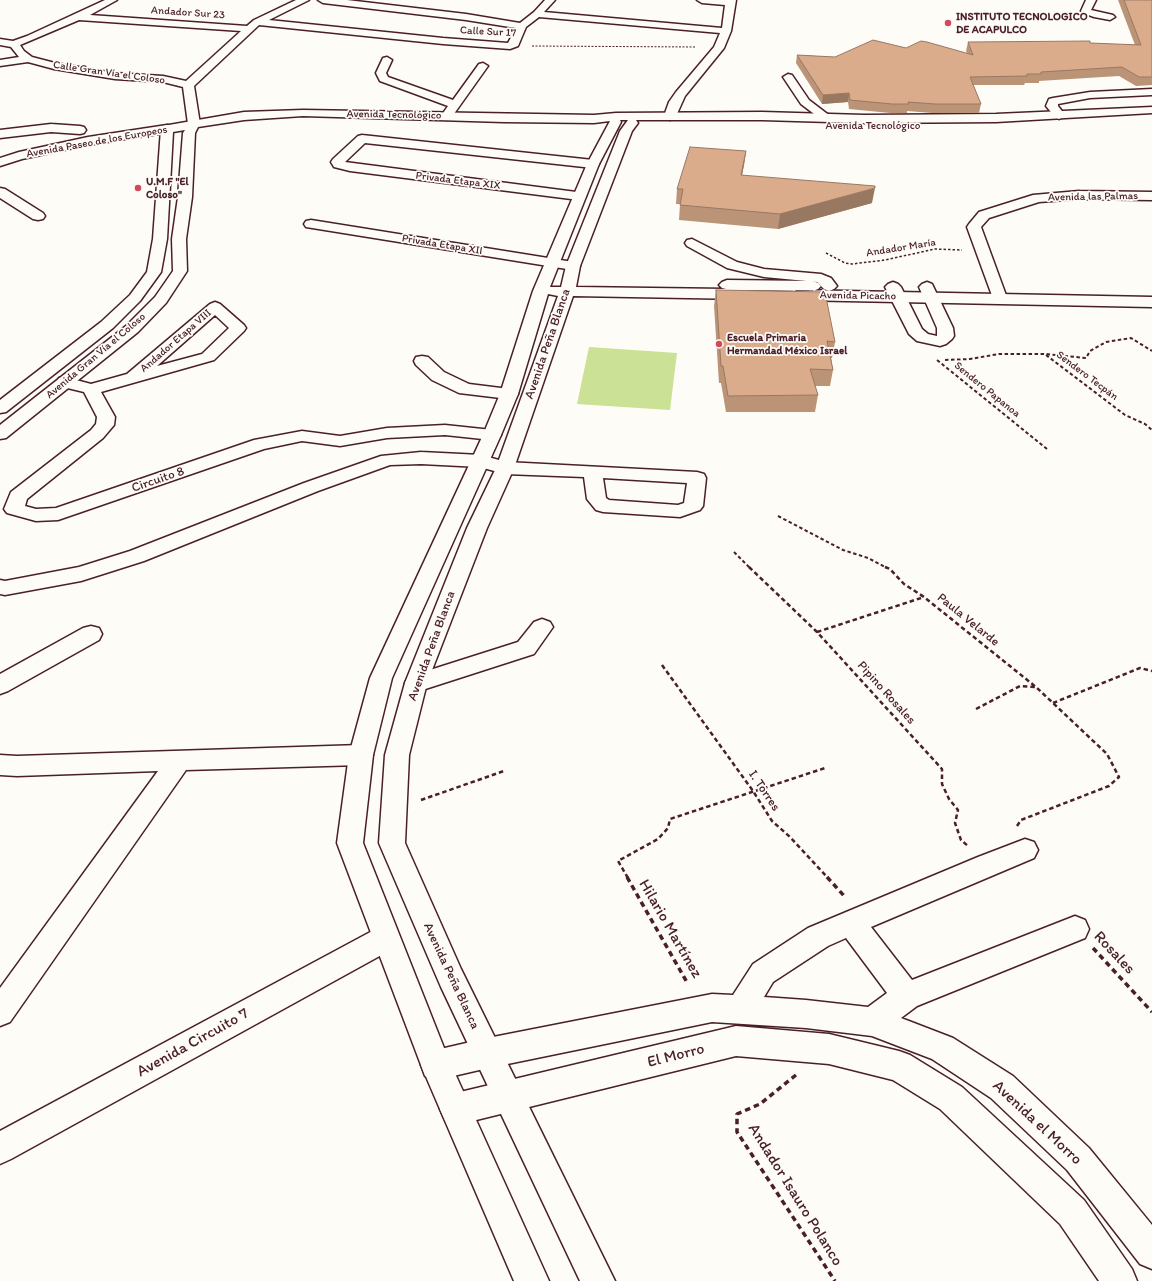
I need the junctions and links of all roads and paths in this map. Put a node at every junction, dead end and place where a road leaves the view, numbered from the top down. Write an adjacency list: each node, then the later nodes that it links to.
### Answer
1 (112, 0): 9 (street)
2 (304, 0): 11 (street)
3 (323, 0): 12 (street)
4 (550, 0): 8 (street)
5 (702, 0): 7 (street)
6 (1091, 0): 10 (street)
7 (730, 1): 14 (street)
8 (538, 14): 12 (street); 14 (street)
9 (78, 17): 13 (street, Andador Sur 23); 16 (street)
10 (1110, 17)
11 (257, 22): 13 (street); 17 (street, Calle Sur 17)
12 (522, 26): 17 (street)
13 (248, 29): 24 (street)
14 (726, 31): 18 (street)
15 (0, 42): 16 (street)
16 (14, 44): 19 (street)
17 (510, 46): 18 (path, Calle Sur 17)
18 (719, 48): 29 (street)
19 (28, 59): 21 (street); 24 (street, Calle Gran Vía el Coloso)
20 (387, 60): 26 (street)
21 (0, 63)
22 (483, 66): 26 (street)
23 (788, 77): 31 (street)
24 (188, 85): 34 (street, Avenida Gran Vía el Coloso)
25 (1152, 92): 28 (street)
26 (455, 105): 30 (street)
27 (1152, 110): 28 (street, Avenida Tecnológico)
28 (1059, 115): 31 (street, Avenida Tecnológico)
29 (670, 116): 31 (street, Avenida Tecnológico); 33 (street, Avenida Tecnológico)
30 (446, 117): 33 (street, Avenida Tecnológico); 34 (street, Avenida Tecnológico)
31 (826, 118)
32 (1152, 119): 33 (street, Avenida Tecnológico)
33 (624, 120): 41 (street, Avenida Peña Blanca); 51 (street, Avenida Peña Blanca)
34 (194, 124): 36 (street, Avenida Paseo de los Europeos); 64 (street, Avenida Gran Vía el Coloso)
35 (51, 128): 37 (street); 38 (street); 39 (street)
36 (167, 129): 40 (street, Avenida Paseo de los Europeos); 67 (street, Avenida Gran Vía el Coloso)
37 (80, 130)
38 (0, 134)
39 (0, 145)
40 (0, 162)
41 (593, 164): 43 (street, Avenida Peña Blanca); 43 (street, Privada Etapa XIX)
42 (0, 192): 45 (street)
43 (579, 196): 50 (street, Avenida Peña Blanca)
44 (1152, 196): 48 (street, Avenida las Palmas)
45 (38, 216)
46 (311, 224): 50 (street, Privada Etapa XII)
47 (692, 243): 53 (street)
48 (982, 251): 49 (path, Andador María); 57 (street, Avenida las Palmas)
49 (826, 253)
50 (552, 263): 51 (street, Privada Etapa XII); 52 (street, Avenida Peña Blanca)
51 (569, 280): 52 (street, Avenida Picacho); 53 (street, Avenida Picacho); 55 (street, Avenida Picacho); 73 (street, Avenida Peña Blanca)
52 (543, 286): 66 (street, Avenida Peña Blanca)
53 (829, 286): 55 (street, Avenida Picacho)
54 (1152, 291): 57 (street, Avenida Picacho)
55 (895, 292): 56 (street, Avenida Picacho); 56 (street)
56 (929, 292): 57 (street, Avenida Picacho)
57 (997, 293): 58 (street, Avenida Picacho)
58 (1152, 302)
59 (1152, 350): 60 (path)
60 (1046, 354): 61 (path, Sendero Tecpán); 68 (path, Sendero Tecpán)
61 (936, 359): 71 (path, Sendero Papanoa)
62 (422, 361): 66 (street)
63 (132, 378): 63 (street, Andador Etapa VIII); 65 (street, Andador Etapa VIII)
64 (65, 382): 65 (street); 69 (street, Avenida Gran Vía el Coloso)
65 (91, 389): 70 (street, Circuito 8)
66 (509, 394): 70 (street, Avenida Peña Blanca)
67 (0, 408)
68 (1152, 430)
69 (0, 434)
70 (492, 435): 72 (street, Avenida Peña Blanca)
71 (1047, 449)
72 (480, 461): 73 (street); 77 (street); 89 (street, Avenida Peña Blanca)
73 (505, 468): 74 (street); 84 (street, Avenida Peña Blanca)
74 (593, 472): 74 (street)
75 (778, 516): 78 (path, Paula Velarde)
76 (734, 552): 80 (path, Pipino Rosales)
77 (0, 586)
78 (924, 597): 80 (path); 86 (path, Paula Velarde)
79 (542, 627): 84 (street)
80 (817, 632): 97 (path, Pipino Rosales)
81 (91, 634): 85 (street)
82 (662, 665): 94 (path, I. Torres)
83 (1152, 670): 87 (path)
84 (416, 682): 95 (street, Avenida Peña Blanca)
85 (0, 685)
86 (1036, 687): 87 (path, Paula Velarde); 88 (path)
87 (1053, 703): 96 (path, Paula Velarde)
88 (976, 709)
89 (361, 755): 90 (street); 100 (street, Avenida Peña Blanca)
90 (179, 761): 91 (street); 104 (street)
91 (0, 765)
92 (825, 768): 94 (path)
93 (504, 771): 95 (path)
94 (753, 791): 98 (path, I. Torres); 103 (path, Hilario Martínez)
95 (394, 809): 108 (street, Avenida Peña Blanca)
96 (1025, 850): 97 (street)
97 (987, 865): 98 (street)
98 (858, 920): 101 (street); 102 (street)
99 (1075, 929): 101 (street); 105 (path, Rosales)
100 (386, 938): 109 (street, Avenida Peña Blanca); 112 (street, Avenida Circuito 7)
101 (907, 996): 106 (street)
102 (741, 1009): 103 (street); 106 (street)
103 (702, 1010): 108 (street)
104 (0, 1012)
105 (1152, 1012)
106 (872, 1022): 113 (street, Avenida el Morro)
107 (829, 1049): 110 (street, El Morro); 116 (path, Andador Isauro Polanco); 117 (street, El Morro)
108 (488, 1053): 109 (street); 110 (street, Avenida Peña Blanca)
109 (436, 1065): 111 (street, Avenida Peña Blanca)
110 (508, 1097): 111 (street, El Morro); 115 (street, Avenida Peña Blanca)
111 (456, 1109): 114 (street, Avenida Peña Blanca)
112 (0, 1148)
113 (1152, 1252)
114 (532, 1281)
115 (598, 1281)
116 (834, 1281)
117 (1120, 1281)

